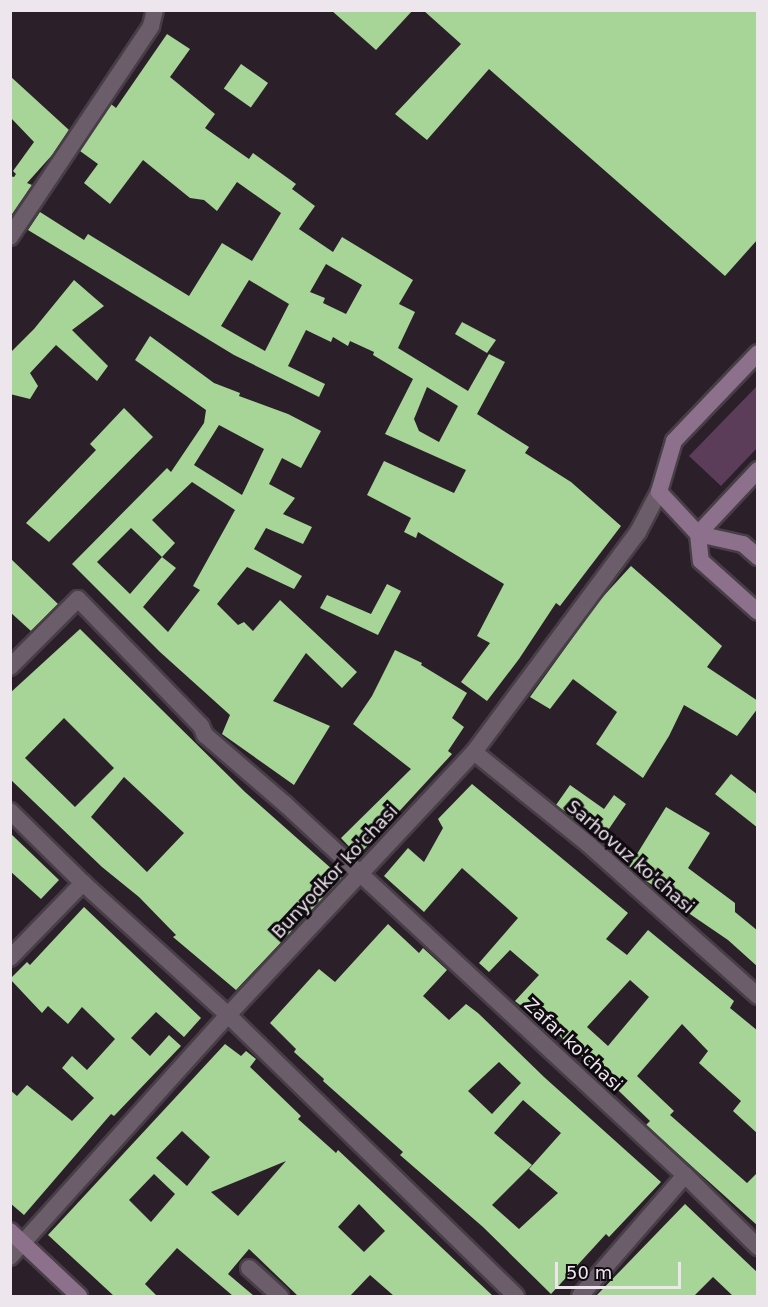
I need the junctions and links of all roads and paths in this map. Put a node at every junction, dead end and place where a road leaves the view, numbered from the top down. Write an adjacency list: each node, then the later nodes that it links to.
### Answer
1 (155, 10): 2 (street)
2 (10, 237)
3 (758, 354): 5 (main road)
4 (758, 470): 6 (main road)
5 (659, 492): 6 (main road); 10 (street, Bunyodkor ko'chasi)
6 (698, 534): 7 (main road); 8 (main road)
7 (758, 557)
8 (758, 612)
9 (10, 668): 12 (street, Zafar ko'chasi)
10 (474, 752): 12 (street, Bunyodkor ko'chasi); 15 (street, Sarhovuz ko'chasi)
11 (10, 811): 13 (street)
12 (360, 875): 16 (street, Bunyodkor ko'chasi); 17 (street, Zafar ko'chasi)
13 (83, 883): 14 (street); 16 (street)
14 (10, 958)
15 (758, 996)
16 (228, 1015): 19 (street, Bunyodkor ko'chasi); 25 (street)
17 (685, 1175): 20 (street, Zafar ko'chasi); 26 (street)
18 (10, 1231): 19 (main road)
19 (24, 1244): 21 (street, Bunyodkor ko'chasi); 23 (main road)
20 (758, 1247)
21 (10, 1257)
22 (249, 1268): 24 (street)
23 (79, 1296)
24 (280, 1296)
25 (516, 1296)
26 (580, 1296)

